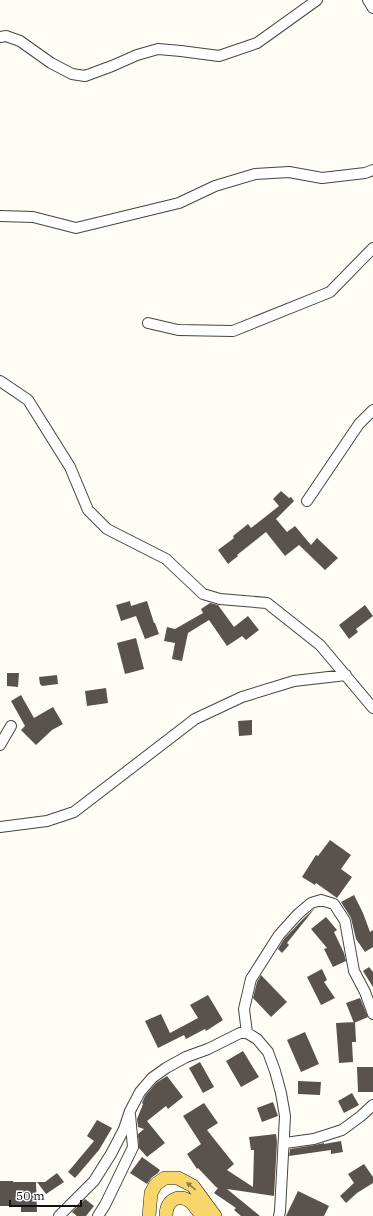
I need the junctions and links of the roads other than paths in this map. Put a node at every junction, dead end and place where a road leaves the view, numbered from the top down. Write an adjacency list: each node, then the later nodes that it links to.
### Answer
1 (317, 0): 4 (street)
2 (368, 0): 3 (street)
3 (373, 8)
4 (0, 37)
5 (373, 170): 6 (street)
6 (1, 217)
7 (373, 248): 8 (street)
8 (148, 323)
9 (0, 381): 12 (street)
10 (373, 410): 11 (street)
11 (307, 501)
12 (346, 675): 13 (street); 16 (street)
13 (373, 708)
14 (12, 726): 15 (street)
15 (0, 745)
16 (0, 827)
17 (373, 1014): 18 (street)
18 (247, 1033): 20 (street); 21 (street)
19 (373, 1104): 21 (street)
20 (130, 1112): 22 (street); 23 (street)
21 (285, 1144): 28 (street)
22 (59, 1216)
23 (98, 1216)
24 (149, 1216): 27 (main road, one-way to 24)
25 (166, 1216): 26 (main road)
26 (202, 1216)
27 (215, 1216)
28 (279, 1216)

